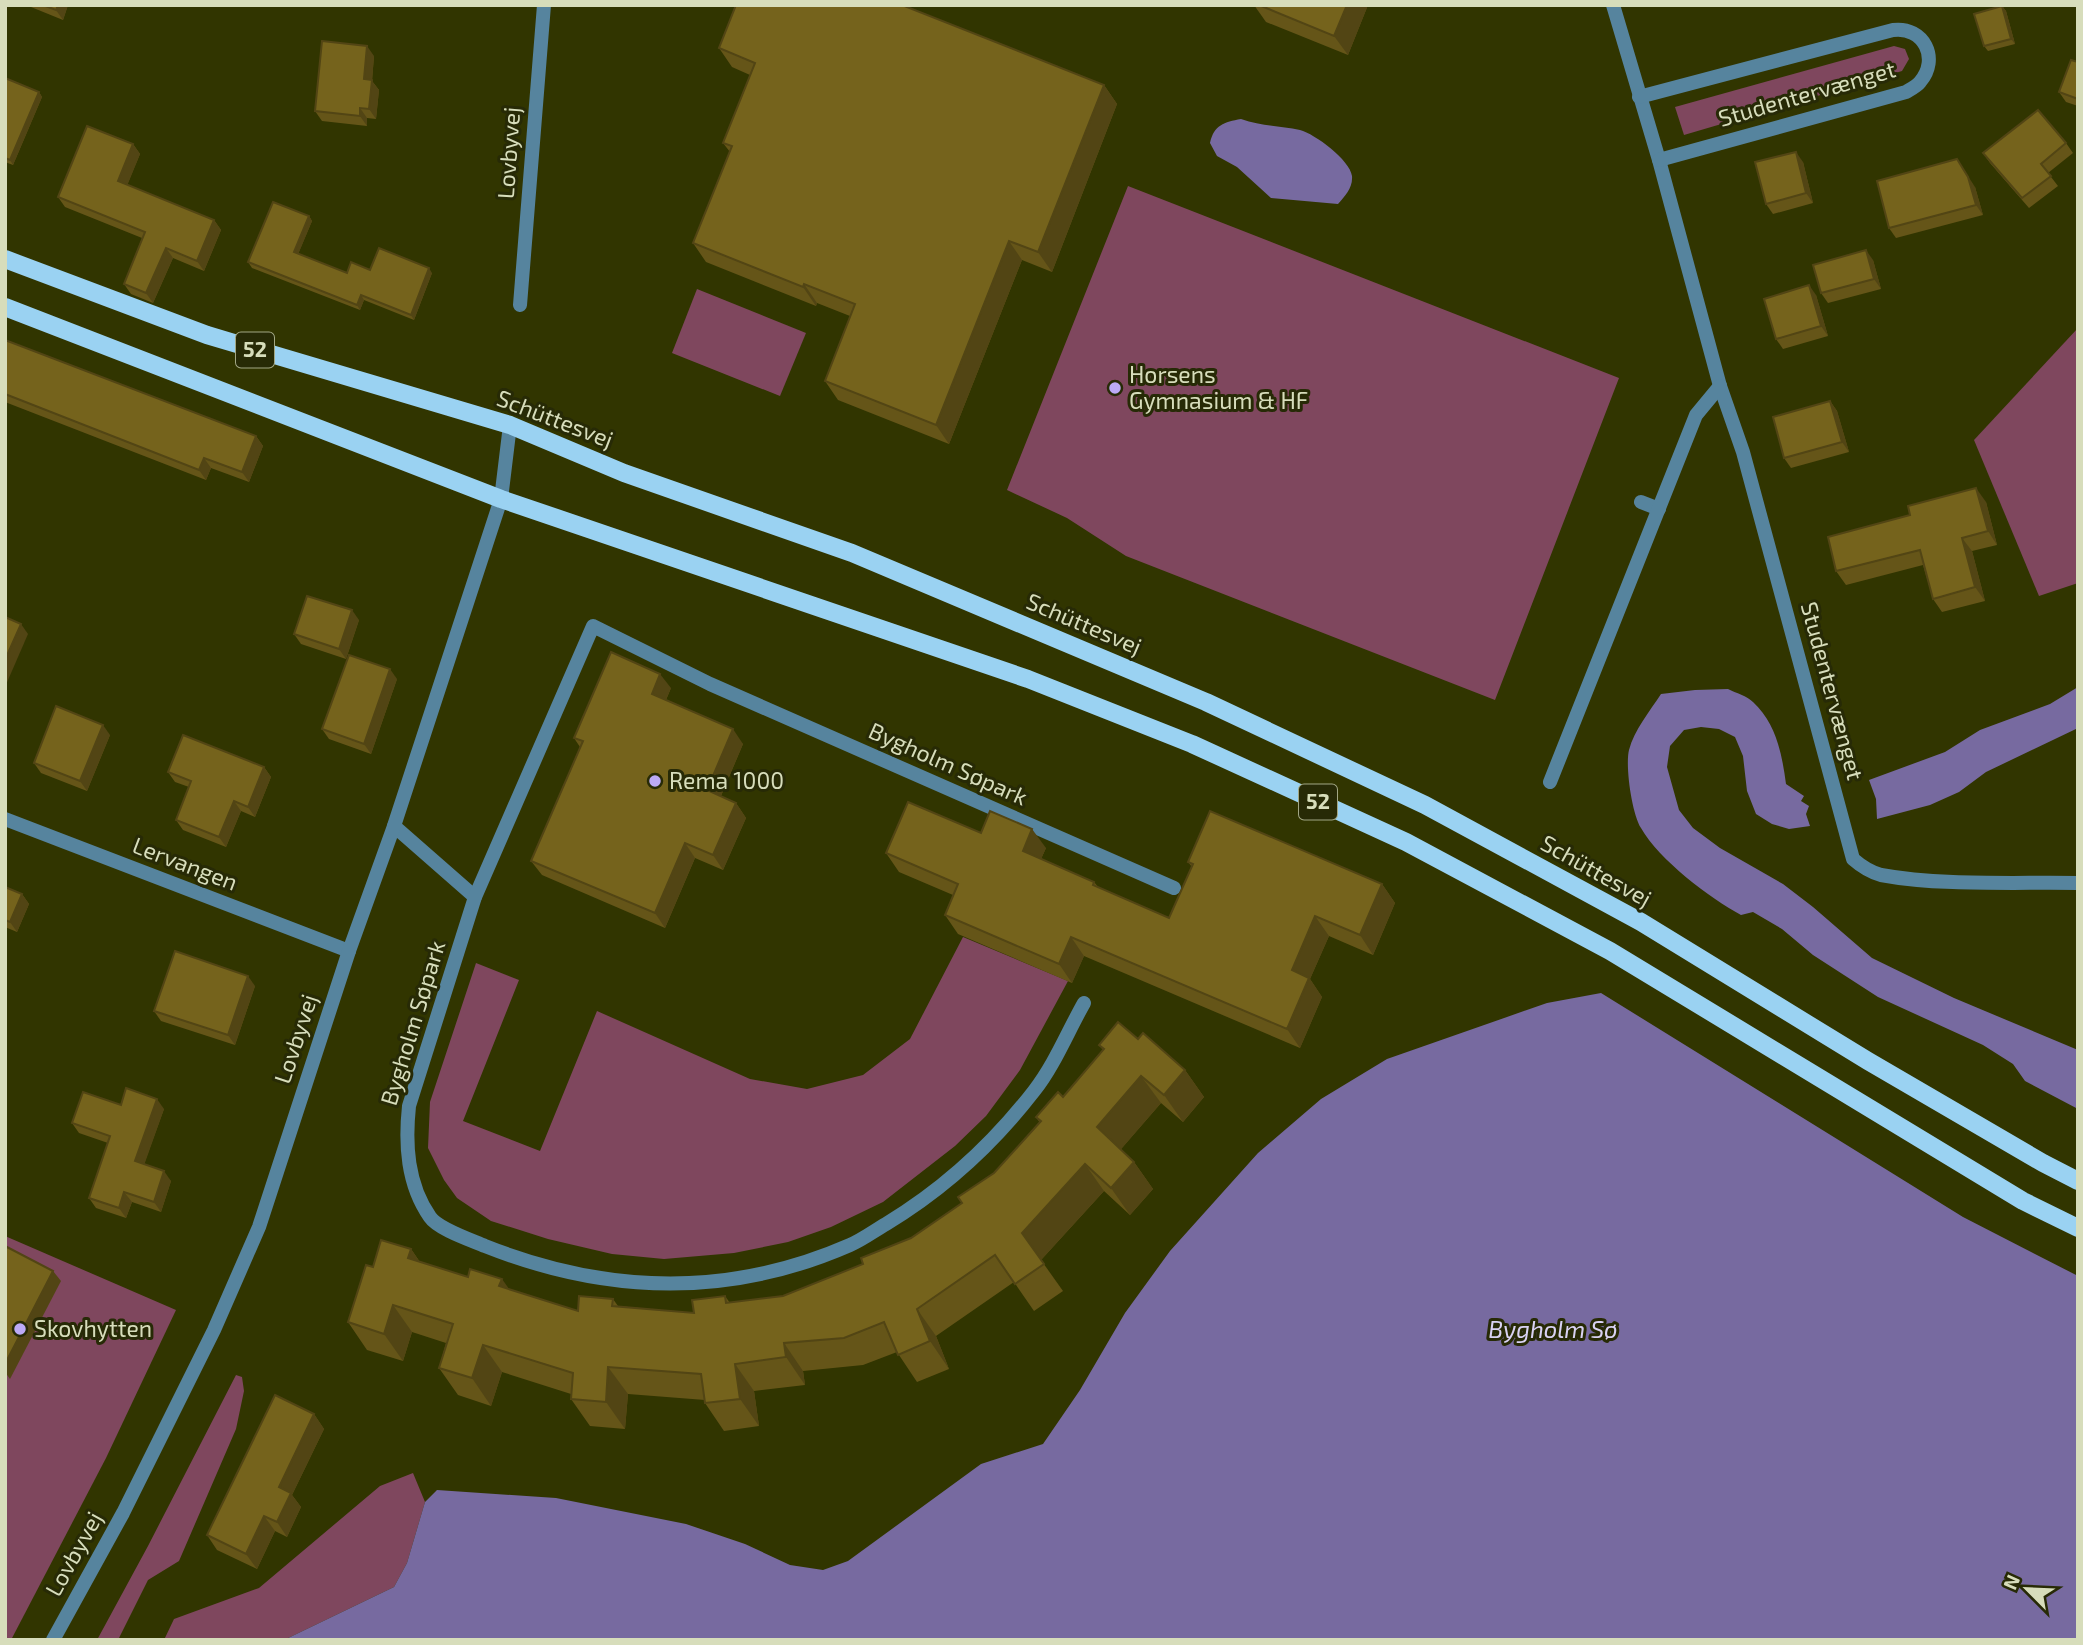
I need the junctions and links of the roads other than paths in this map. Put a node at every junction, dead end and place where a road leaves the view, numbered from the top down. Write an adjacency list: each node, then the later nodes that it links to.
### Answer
1 (544, 5): 6 (street, Lovbyvej)
2 (1613, 5): 3 (street, Studentervænget)
3 (1639, 97): 4 (street, Studentervænget); 4 (street, Studentervænget)
4 (1659, 160): 8 (street, Studentervænget)
5 (5, 259): 9 (main road, Schüttesvej / 52)
6 (520, 305)
7 (5, 307): 10 (main road, 52)
8 (1720, 386): 12 (street); 16 (street, Studentervænget)
9 (510, 425): 10 (street, Lovbyvej); 21 (main road, Schüttesvej / 52)
10 (501, 499): 15 (street, Lovbyvej); 22 (main road, 52)
11 (1641, 502): 12 (street)
12 (1659, 509): 13 (street)
13 (1550, 782)
14 (5, 819): 19 (street, Lervangen)
15 (394, 826): 18 (street); 19 (street, Lovbyvej)
16 (2078, 883)
17 (1174, 888): 18 (street, Bygholm Søpark)
18 (475, 897): 20 (street, Bygholm Søpark)
19 (349, 951): 23 (street, Lovbyvej)
20 (1084, 1003)
21 (2078, 1181)
22 (2078, 1228)
23 (53, 1640)

